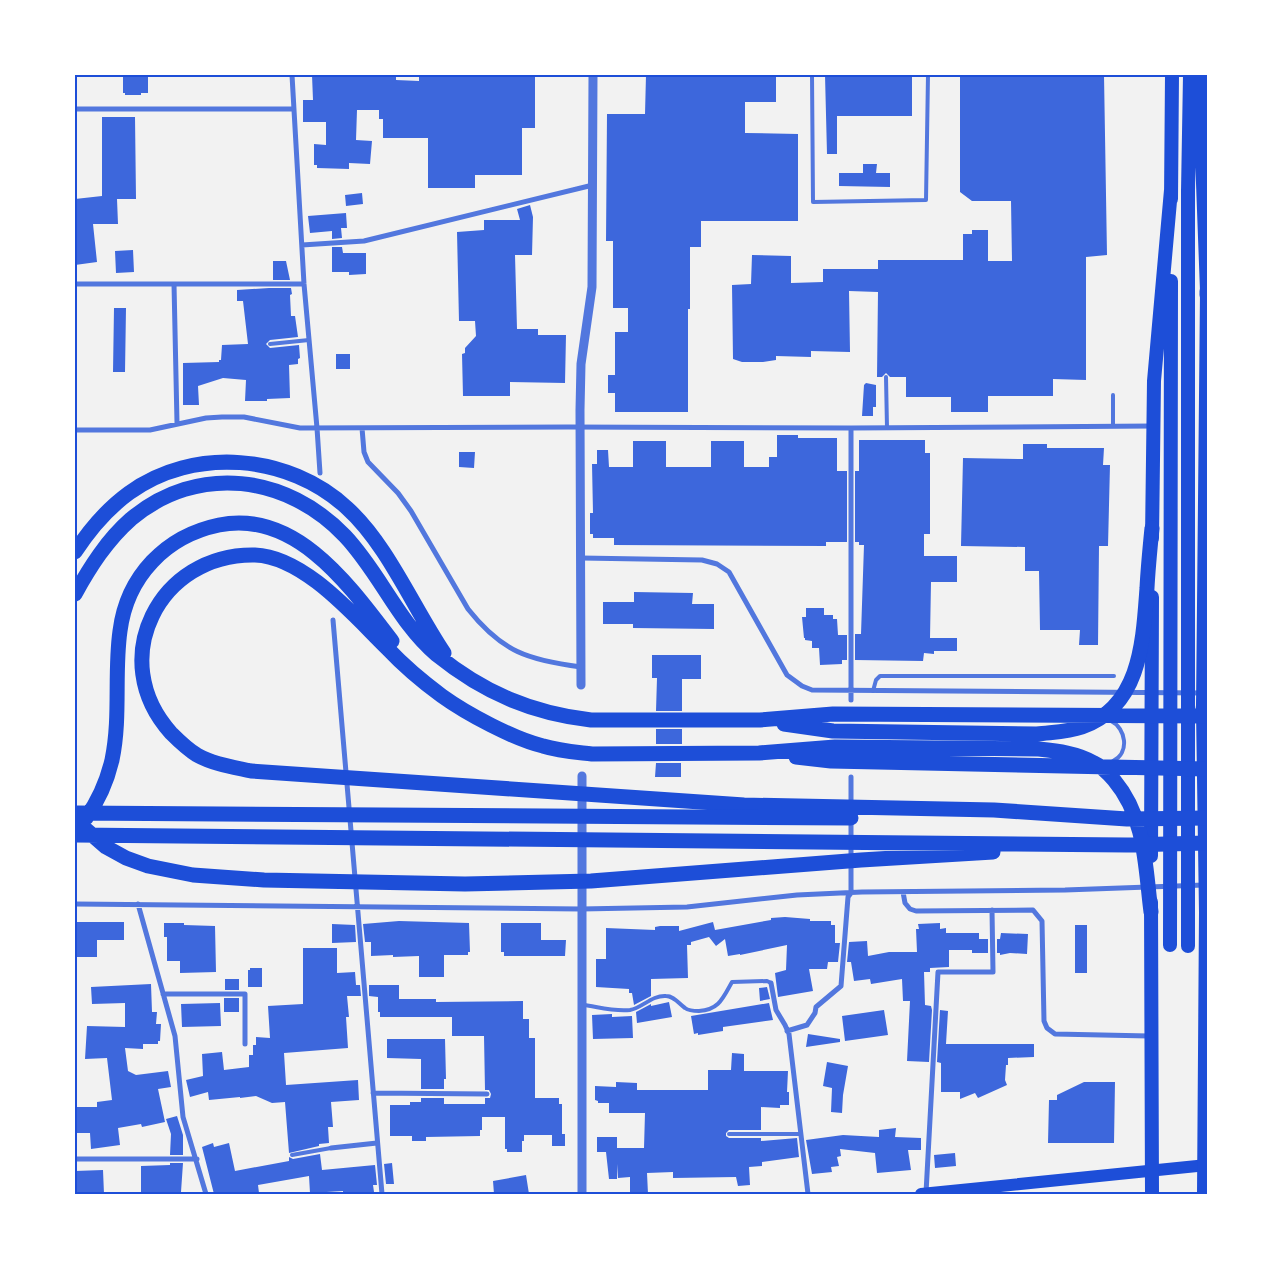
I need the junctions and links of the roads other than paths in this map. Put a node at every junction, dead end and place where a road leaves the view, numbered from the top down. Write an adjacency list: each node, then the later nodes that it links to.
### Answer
1 (292, 75): 8 (street)
2 (593, 75): 10 (street)
3 (812, 75): 4 (lane)
4 (928, 75)
5 (1172, 75): 12 (highway)
6 (1190, 75): 74 (highway)
7 (1198, 75): 11 (highway)
8 (293, 109): 9 (street); 13 (street)
9 (75, 110)
10 (593, 185): 13 (street); 24 (street)
11 (1205, 189): 17 (highway)
12 (1171, 190): 26 (highway); 73 (highway)
13 (302, 245): 16 (street)
14 (75, 284): 15 (street)
15 (174, 284): 16 (street); 23 (street)
16 (304, 284): 19 (street)
17 (1207, 291): 18 (highway); 48 (highway)
18 (1207, 295)
19 (309, 340): 20 (lane); 27 (street)
20 (270, 344)
21 (886, 377): 30 (lane)
22 (1113, 395): 25 (lane)
23 (177, 423): 27 (street); 31 (street)
24 (580, 426): 28 (street); 29 (street); 35 (street)
25 (1113, 426): 26 (street); 30 (street)
26 (1154, 426): 33 (highway)
27 (317, 428): 28 (street); 32 (street)
28 (362, 428): 38 (street)
29 (851, 428): 30 (street); 44 (street)
30 (887, 428)
31 (75, 430)
32 (320, 473)
33 (1152, 528): 49 (highway); 71 (highway)
34 (75, 552): 39 (highway)
35 (581, 558): 38 (street); 44 (street)
36 (75, 594): 39 (highway)
37 (333, 620): 68 (street)
38 (581, 667): 43 (street)
39 (463, 674): 50 (highway)
40 (1114, 676): 45 (lane)
41 (1207, 676): 48 (highway)
42 (420, 678): 51 (highway); 58 (highway); 60 (highway)
43 (581, 685)
44 (851, 691): 45 (street); 47 (street)
45 (873, 691): 46 (street)
46 (1207, 693)
47 (851, 700)
48 (1205, 713): 50 (highway); 72 (highway)
49 (1102, 717): 50 (highway); 52 (lane)
50 (760, 720)
51 (759, 753): 52 (highway); 53 (highway)
52 (1096, 764): 71 (highway)
53 (1207, 769)
54 (582, 776): 69 (street)
55 (851, 777): 65 (street)
56 (75, 813): 58 (highway)
57 (1207, 818): 58 (highway)
58 (1126, 819)
59 (75, 820): 62 (highway)
60 (75, 833): 62 (highway)
61 (1207, 843): 62 (highway)
62 (1127, 845)
63 (1207, 885): 64 (street)
64 (903, 892): 65 (street); 70 (street)
65 (851, 893): 69 (street); 78 (street)
66 (75, 904): 67 (street)
67 (138, 904): 68 (street); 76 (street)
68 (357, 906): 69 (street); 81 (street)
69 (581, 909): 77 (street)
70 (992, 910): 79 (street); 97 (street)
71 (1151, 912): 79 (highway)
72 (1206, 912): 90 (highway)
73 (1170, 945)
74 (1188, 946)
75 (771, 983): 77 (lane); 78 (street)
76 (163, 994): 80 (street); 89 (street)
77 (581, 1005): 94 (street)
78 (787, 1031): 84 (street)
79 (1152, 1036): 91 (highway)
80 (245, 1044)
81 (373, 1093): 82 (street); 85 (street)
82 (487, 1094)
83 (729, 1134): 84 (lane)
84 (801, 1134): 95 (street)
85 (377, 1143): 86 (street); 93 (street)
86 (331, 1148): 87 (lane)
87 (292, 1155)
88 (75, 1159): 89 (street)
89 (197, 1159): 92 (street)
90 (1205, 1165): 91 (main road); 99 (highway)
91 (1152, 1171): 97 (main road); 98 (highway)
92 (206, 1194)
93 (382, 1194)
94 (582, 1194)
95 (808, 1194)
96 (921, 1194): 97 (main road)
97 (926, 1194)
98 (1152, 1194)
99 (1204, 1194)

